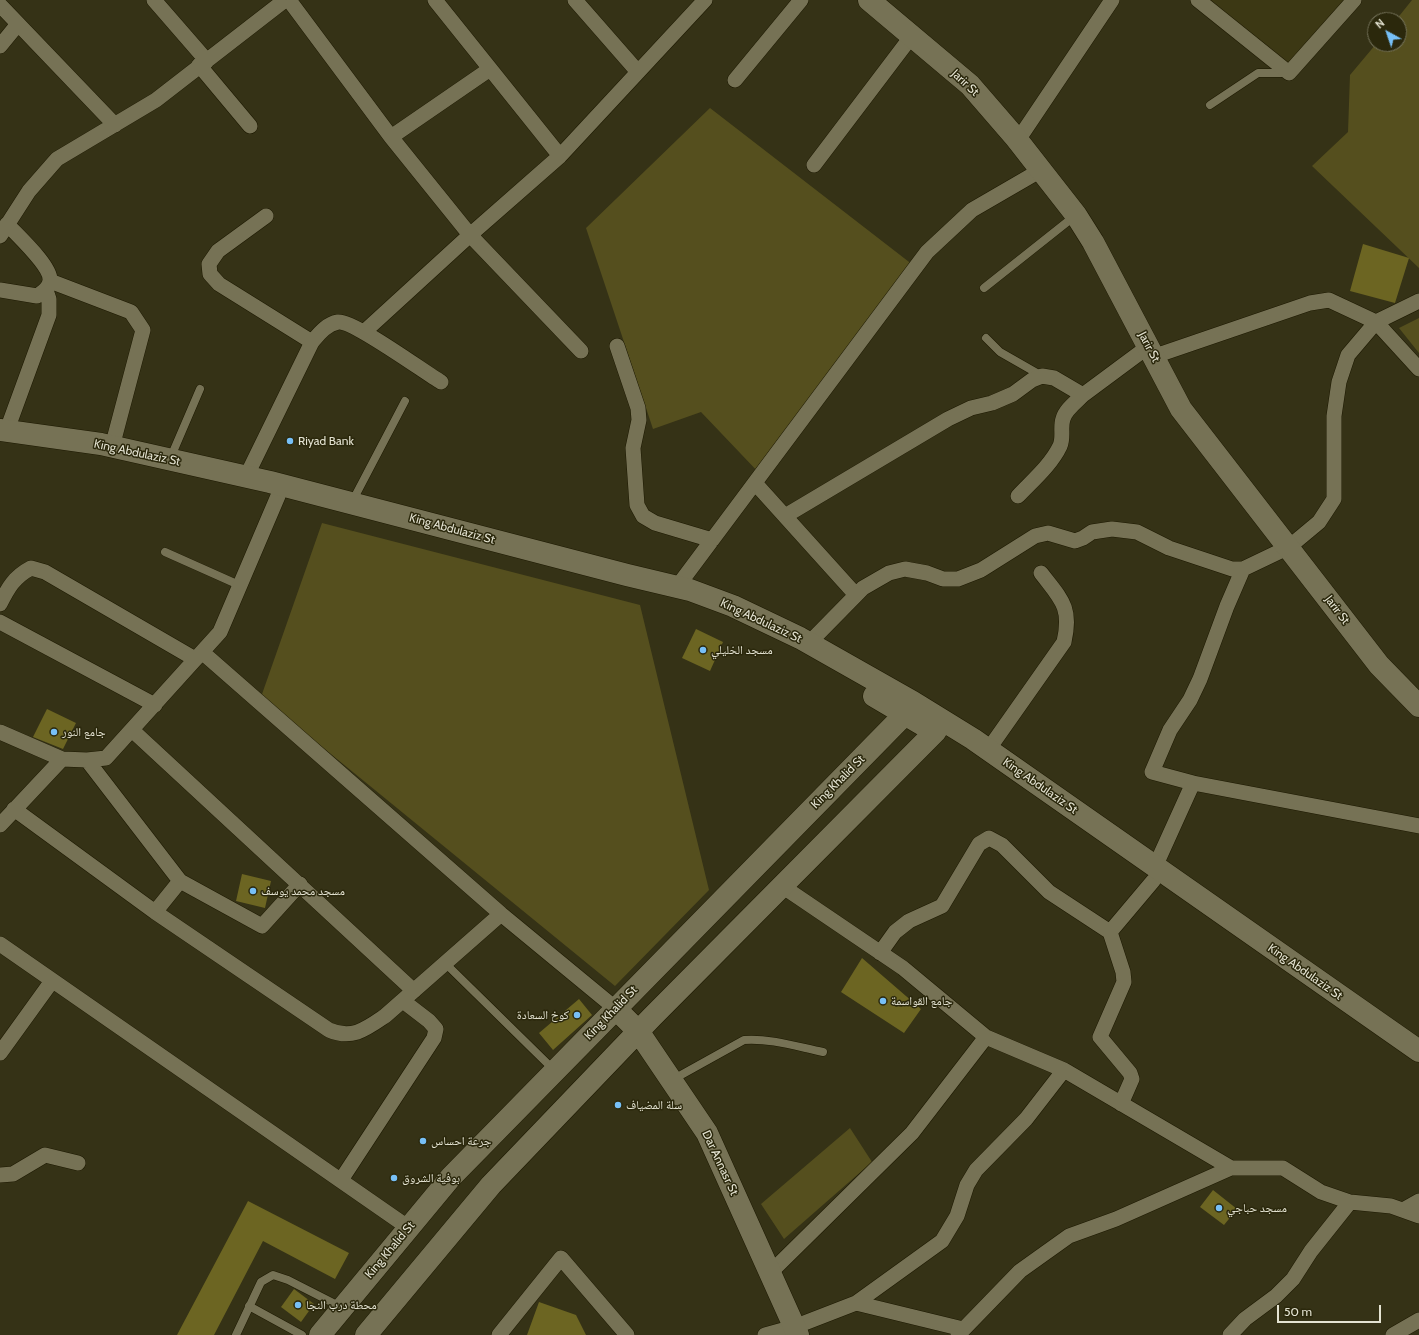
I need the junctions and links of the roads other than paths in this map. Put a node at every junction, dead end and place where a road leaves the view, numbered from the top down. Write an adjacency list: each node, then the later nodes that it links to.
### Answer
1 (154, 0): 16 (street)
2 (285, 0): 16 (street)
3 (288, 0): 24 (street)
4 (435, 0): 17 (street)
5 (574, 0): 18 (street)
6 (705, 0): 18 (street)
7 (801, 0): 20 (street)
8 (869, 0): 14 (street, Jarir St)
9 (1112, 0): 25 (street)
10 (1198, 0): 19 (street)
11 (1354, 0): 19 (street)
12 (0, 5): 13 (street)
13 (18, 24): 15 (street); 22 (street)
14 (911, 37): 25 (street, Jarir St); 27 (street)
15 (0, 46)
16 (203, 63): 22 (street); 23 (street)
17 (490, 69): 24 (street); 26 (street)
18 (638, 72): 26 (street)
19 (1289, 73): 21 (lane)
20 (735, 80)
21 (1210, 105)
22 (115, 125): 31 (street)
23 (250, 126)
24 (391, 137): 32 (street)
25 (1018, 140): 28 (street, Jarir St)
26 (560, 156): 32 (street)
27 (814, 165)
28 (1040, 170): 29 (street, Jarir St); 54 (street)
29 (1076, 215): 34 (lane); 43 (street, Jarir St)
30 (266, 216): 40 (street)
31 (4, 230): 33 (street)
32 (470, 235): 38 (street); 42 (street)
33 (48, 285): 35 (street); 50 (street); 51 (street)
34 (984, 288)
35 (0, 290)
36 (1419, 301): 37 (street)
37 (1376, 322): 43 (street); 44 (street); 60 (street)
38 (364, 332): 40 (street); 46 (street)
39 (986, 338): 45 (lane)
40 (312, 342): 53 (street)
41 (617, 346): 59 (street)
42 (580, 351)
43 (1152, 351): 48 (street); 60 (street, Jarir St)
44 (1419, 369)
45 (1042, 376): 48 (street); 58 (street)
46 (441, 382)
47 (200, 389): 52 (lane)
48 (1082, 395): 56 (street)
49 (405, 401): 57 (lane)
50 (2, 435): 51 (street, King Abdulaziz St); 55 (street, King Abdulaziz St)
51 (112, 446): 52 (street, King Abdulaziz St)
52 (170, 460): 53 (street, King Abdulaziz St)
53 (246, 477): 57 (street, King Abdulaziz St)
54 (755, 483): 58 (street); 59 (street)
55 (278, 496): 64 (street); 73 (street, King Abdulaziz St)
56 (1018, 496)
57 (351, 502): 65 (street, King Abdulaziz St)
58 (785, 516): 66 (street)
59 (712, 540): 65 (street)
60 (1288, 547): 62 (street); 72 (street, Jarir St)
61 (165, 552): 64 (lane)
62 (1243, 569): 66 (street); 80 (street)
63 (1041, 573): 77 (street)
64 (239, 586): 70 (street)
65 (677, 587): 69 (street, King Abdulaziz St)
66 (856, 595): 69 (street)
67 (0, 604): 70 (street)
68 (0, 622): 71 (street)
69 (809, 643): 73 (street, King Abdulaziz St)
70 (199, 656): 71 (street); 89 (street)
71 (155, 705): 75 (street)
72 (1419, 706)
73 (909, 708): 74 (street, King Abdulaziz St); 96 (street, King Khalid St)
74 (939, 726): 77 (street, King Abdulaziz St); 84 (street, King Abdulaziz St); 87 (street)
75 (132, 730): 79 (street); 86 (street)
76 (0, 732): 78 (street)
77 (988, 750): 84 (street, King Abdulaziz St)
78 (62, 758): 79 (street); 81 (street)
79 (87, 760): 85 (street)
80 (1193, 783): 83 (street); 84 (street)
81 (14, 809): 82 (street); 88 (street)
82 (0, 824)
83 (1419, 826)
84 (1154, 874): 90 (street); 99 (street, King Abdulaziz St)
85 (180, 881): 86 (street); 88 (street)
86 (300, 884): 95 (street)
87 (782, 886): 92 (street); 97 (street)
88 (155, 912): 95 (street)
89 (501, 914): 93 (street); 96 (street)
90 (1110, 932): 92 (street); 105 (street)
91 (0, 944): 94 (street)
92 (880, 953): 98 (street)
93 (446, 964): 95 (street); 102 (lane)
94 (52, 981): 101 (street); 109 (street)
95 (409, 996): 109 (street)
96 (616, 1008): 97 (street, Dar Annasr St); 102 (street, King Khalid St)
97 (638, 1031): 104 (street, Dar Annasr St); 125 (street)
98 (986, 1036): 103 (street); 115 (street)
99 (1417, 1050)
100 (823, 1052): 104 (lane)
101 (0, 1053)
102 (554, 1070): 114 (street, King Khalid St)
103 (1064, 1070): 105 (street); 116 (street)
104 (672, 1080): 115 (street, Dar Annasr St)
105 (1121, 1104): 107 (street)
106 (78, 1163): 108 (street)
107 (1231, 1168): 111 (street); 121 (street)
108 (0, 1175)
109 (340, 1180): 114 (street)
110 (1419, 1201): 112 (street)
111 (1350, 1202): 112 (street); 129 (street)
112 (1403, 1210): 113 (street)
113 (1419, 1216)
114 (409, 1228): 118 (street, King Khalid St)
115 (770, 1273): 120 (street, Dar Annasr St)
116 (856, 1303): 120 (street); 121 (street)
117 (249, 1306): 118 (lane); 122 (lane); 123 (lane)
118 (342, 1308): 124 (street, King Khalid St)
119 (1419, 1320): 130 (street)
120 (796, 1331): 128 (street)
121 (960, 1332)
122 (236, 1335)
123 (302, 1335)
124 (320, 1335)
125 (366, 1335)
126 (499, 1335): 127 (street)
127 (627, 1335)
128 (765, 1335)
129 (1230, 1335)
130 (1393, 1335)

